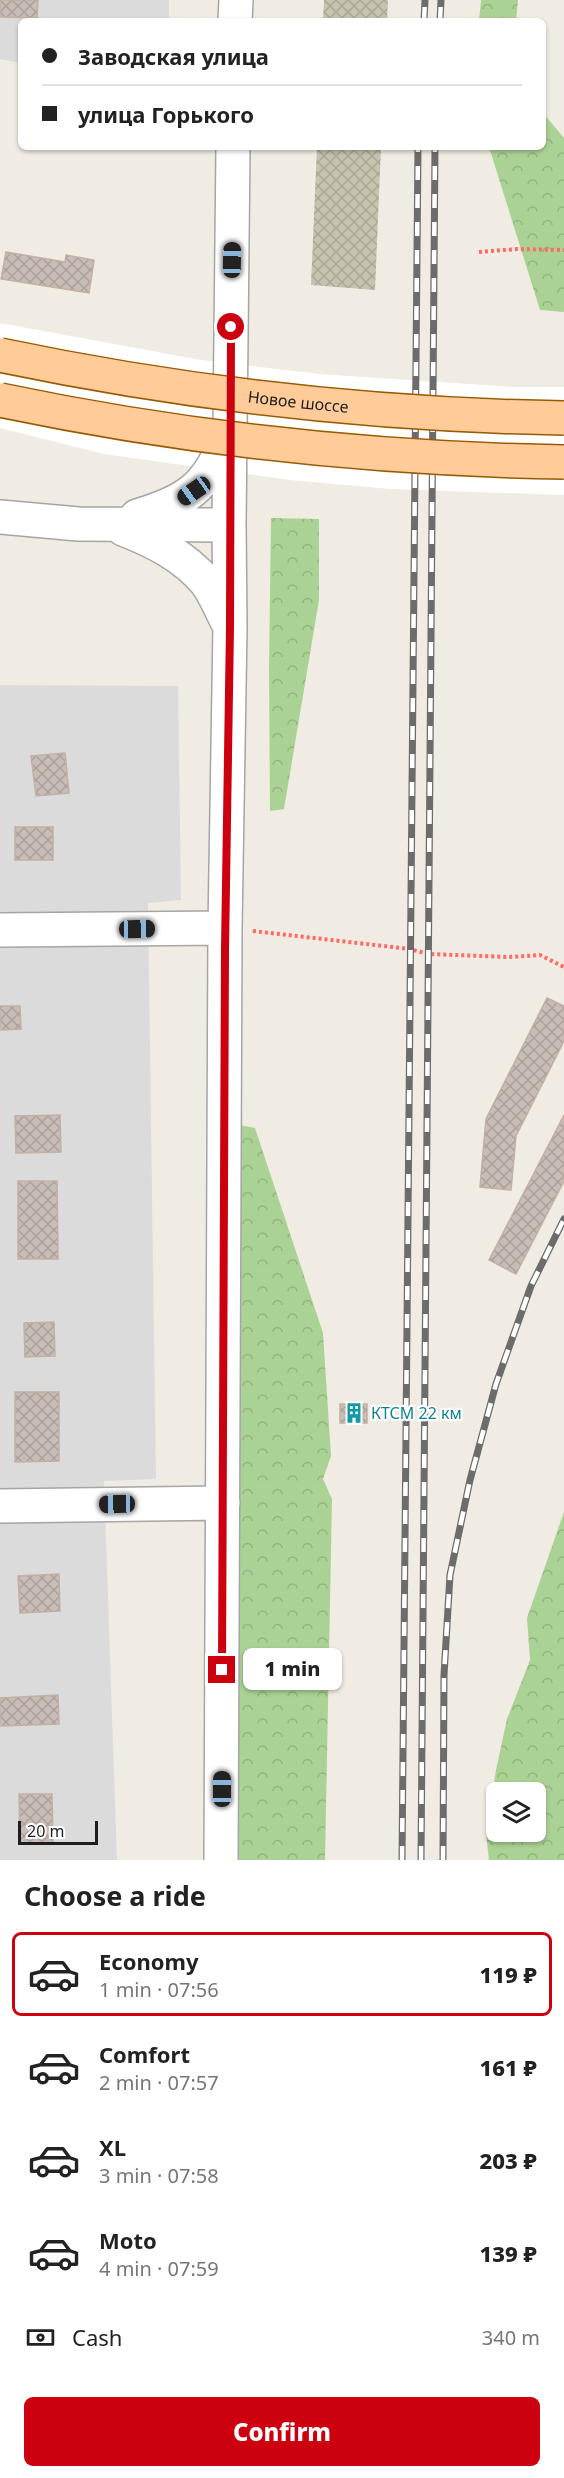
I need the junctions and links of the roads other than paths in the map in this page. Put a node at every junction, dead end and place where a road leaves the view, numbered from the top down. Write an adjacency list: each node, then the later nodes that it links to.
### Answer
1 (236, 0): 2 (street)
2 (235, 18)
3 (233, 150): 7 (street)
4 (0, 355): 6 (main road, Новое шоссе, bridge)
5 (0, 400): 8 (main road, bridge)
6 (564, 418)
7 (231, 424): 10 (street); 11 (street)
8 (564, 462)
9 (0, 517): 10 (street)
10 (112, 524): 11 (street); 12 (street)
11 (229, 525): 12 (street)
12 (230, 627): 13 (street)
13 (225, 928): 14 (street); 15 (street)
14 (0, 930)
15 (223, 1503): 16 (street); 17 (street)
16 (0, 1506)
17 (221, 1860)

